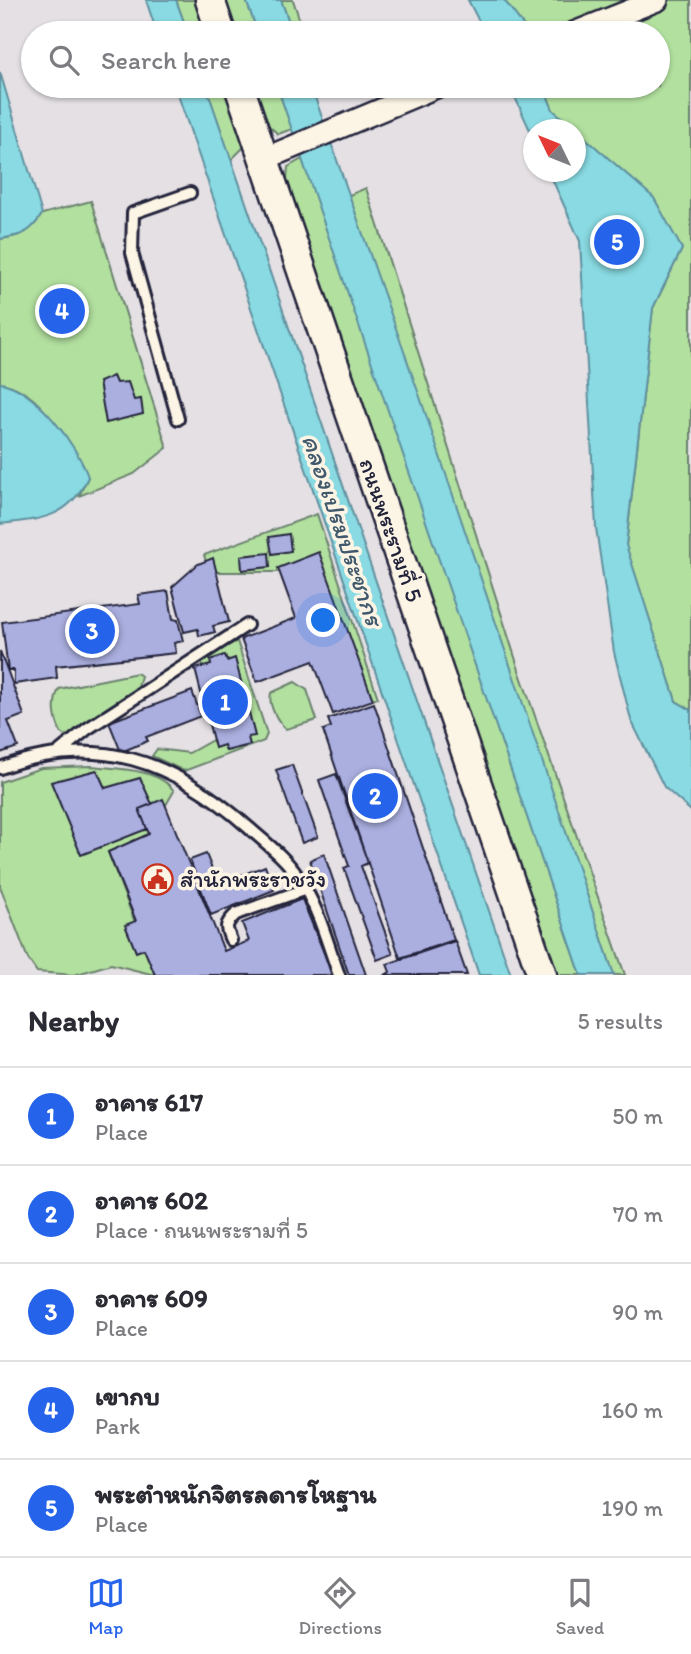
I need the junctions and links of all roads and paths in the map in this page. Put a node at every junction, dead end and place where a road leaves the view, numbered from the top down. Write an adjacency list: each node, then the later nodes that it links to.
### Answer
1 (210, 0): 3 (main road)
2 (657, 0): 4 (street)
3 (217, 21)
4 (604, 21)
5 (243, 98): 7 (main road, ถนนพระรามที่ 5)
6 (408, 98): 7 (street)
7 (264, 159): 16 (main road, ถนนพระรามที่ 5)
8 (190, 193): 9 (lane)
9 (178, 419)
10 (247, 625): 11 (lane)
11 (60, 751): 12 (lane); 13 (lane)
12 (0, 768)
13 (306, 889): 14 (lane); 15 (lane)
14 (231, 940)
15 (339, 975)
16 (542, 975)

